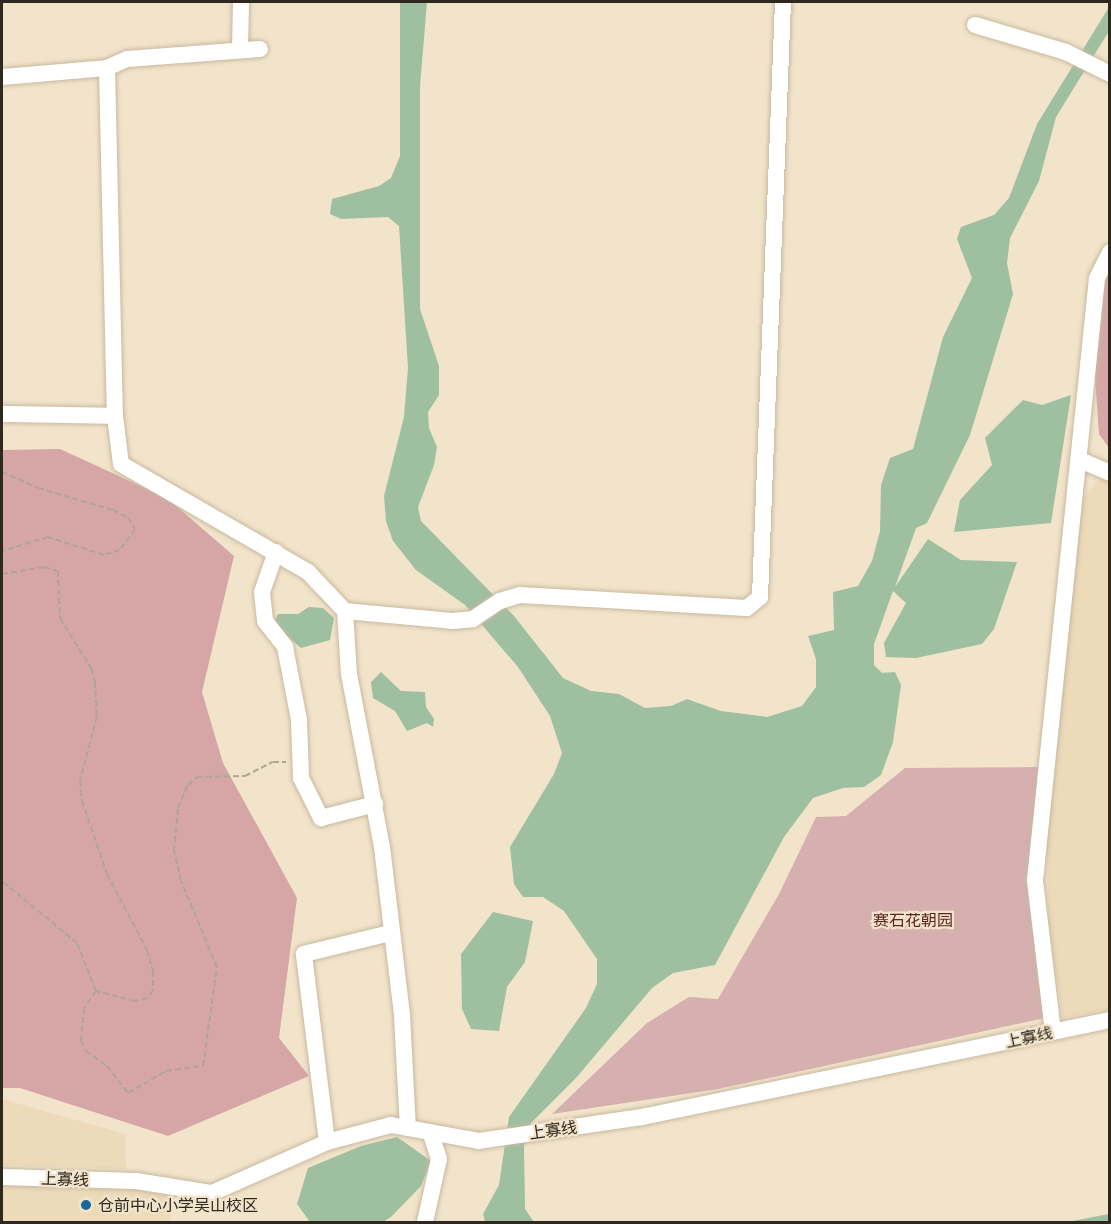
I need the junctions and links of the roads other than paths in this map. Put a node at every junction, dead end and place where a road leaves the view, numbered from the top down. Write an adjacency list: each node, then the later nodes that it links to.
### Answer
1 (241, 2): 5 (street)
2 (783, 2): 15 (street)
3 (975, 25): 7 (street)
4 (260, 49): 5 (street)
5 (240, 50): 6 (street)
6 (106, 68): 8 (street); 11 (street)
7 (1110, 74)
8 (2, 77)
9 (1110, 252): 12 (street)
10 (2, 414): 11 (street)
11 (115, 416): 14 (street)
12 (1080, 460): 13 (street); 19 (street)
13 (1110, 473)
14 (276, 552): 15 (street); 16 (street)
15 (345, 611): 16 (street)
16 (375, 804): 17 (street)
17 (390, 933): 20 (street); 22 (street)
18 (1110, 1020): 19 (street, 上寡线)
19 (1053, 1032): 21 (street, 上寡线)
20 (408, 1128): 21 (street, 上寡线); 22 (street, 上寡线)
21 (430, 1132): 24 (street)
22 (327, 1142): 23 (street, 上寡线)
23 (2, 1177)
24 (425, 1222)

